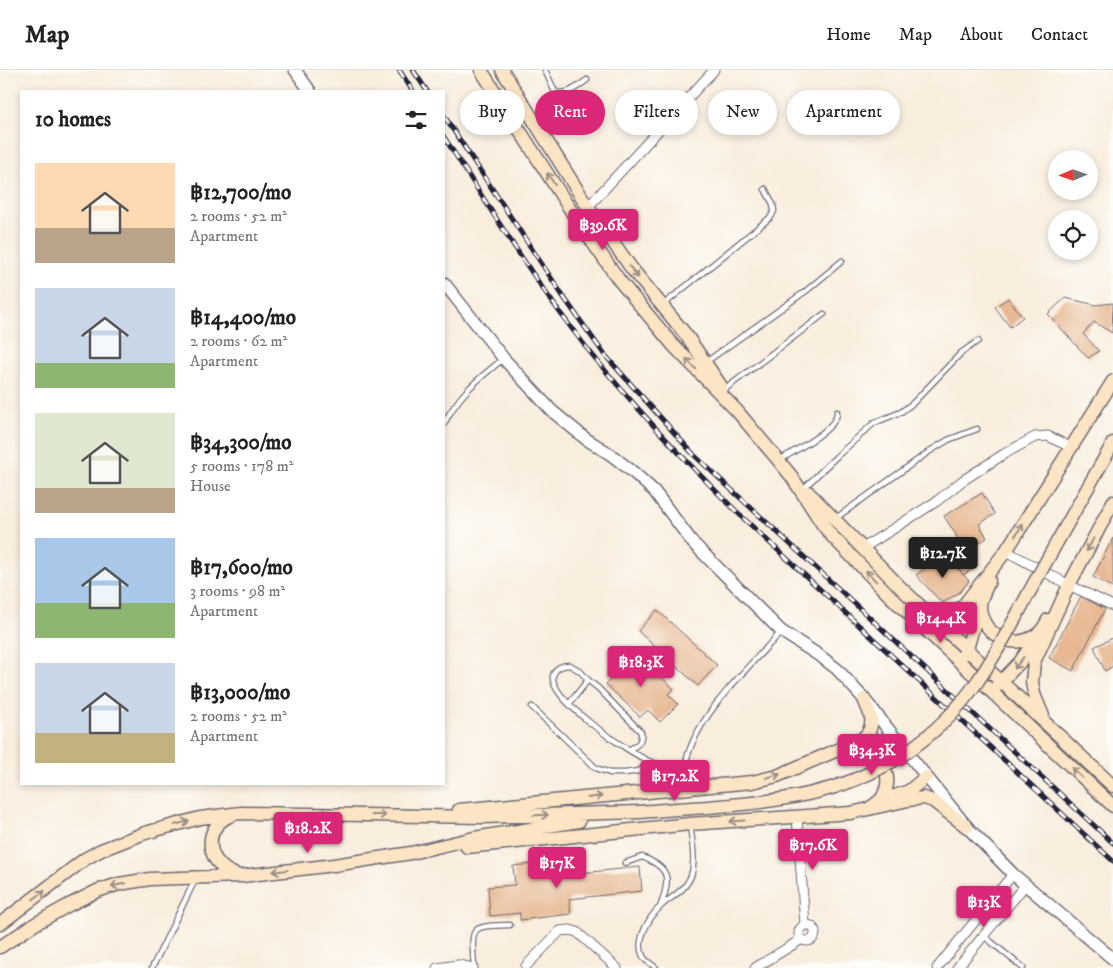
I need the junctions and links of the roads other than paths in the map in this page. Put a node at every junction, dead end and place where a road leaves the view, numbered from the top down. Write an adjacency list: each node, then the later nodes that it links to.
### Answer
1 (295, 70): 7 (street)
2 (481, 70): 10 (main road, one-way to 2)
3 (502, 70): 9 (main road)
4 (545, 70): 6 (lane)
5 (714, 70): 9 (street)
6 (587, 80)
7 (309, 90)
8 (765, 189): 13 (lane)
9 (588, 207): 10 (main road); 13 (main road, one-way to 13)
10 (577, 220): 20 (main road, one-way to 10)
11 (842, 261): 17 (lane)
12 (445, 284): 16 (street)
13 (662, 306): 17 (main road)
14 (824, 314): 19 (lane)
15 (978, 340): 28 (lane)
16 (504, 358): 22 (lane); 39 (street)
17 (705, 363): 19 (main road)
18 (1113, 380): 24 (main road)
19 (724, 390): 20 (main road)
20 (737, 411): 26 (main road)
21 (837, 412): 26 (lane)
22 (445, 422)
23 (977, 429): 31 (lane)
24 (1070, 447): 32 (street); 33 (main road, one-way to 24)
25 (1110, 449): 60 (main road, bridge)
26 (779, 461): 27 (main road)
27 (792, 477): 28 (main road); 41 (main road, one-way to 27)
28 (804, 488): 31 (main road)
29 (1113, 502): 30 (main road)
30 (1109, 515): 34 (main road, one-way to 34)
31 (835, 518): 32 (main road)
32 (863, 548): 37 (main road)
33 (1006, 551): 34 (street); 35 (main road); 37 (main road)
34 (1069, 585): 36 (street); 38 (main road); 48 (main road)
35 (980, 604): 38 (main road); 40 (main road)
36 (1113, 606)
37 (925, 610): 40 (main road)
38 (1042, 630): 43 (main road, one-way to 43)
39 (781, 631): 45 (street); 53 (lane)
40 (967, 649): 41 (main road); 43 (main road)
41 (960, 661): 44 (main road)
42 (588, 680): 46 (lane); 46 (lane); 51 (lane)
43 (1002, 682): 44 (main road); 48 (main road)
44 (991, 692): 58 (main road, one-way to 44)
45 (864, 698): 49 (street); 50 (main road)
46 (569, 704): 51 (lane)
47 (532, 707): 52 (lane)
48 (1046, 724): 55 (main road)
49 (896, 740): 50 (main road); 54 (street)
50 (857, 746): 56 (main road, one-way to 50); 57 (main road)
51 (630, 749): 52 (lane)
52 (651, 762): 53 (lane)
53 (685, 768): 56 (lane)
54 (926, 776): 57 (main road); 65 (street)
55 (1113, 786)
56 (685, 788): 62 (main road, one-way to 56)
57 (880, 800): 59 (main road)
58 (1113, 806)
59 (868, 810): 63 (main road); 65 (main road)
60 (638, 812): 62 (main road, one-way to 60); 66 (main road)
61 (241, 813): 62 (main road, one-way to 62); 70 (main road); 73 (main road, one-way to 61)
62 (407, 815)
63 (797, 818): 64 (main road, one-way to 64); 84 (street)
64 (690, 824): 66 (main road); 72 (lane)
65 (967, 827): 68 (street)
66 (411, 853): 70 (main road, one-way to 70)
67 (625, 863): 72 (lane)
68 (1013, 874): 71 (street); 85 (street)
69 (197, 876): 70 (main road); 76 (main road, one-way to 76); 79 (lane)
70 (242, 876)
71 (1026, 884): 75 (street); 77 (street)
72 (660, 906): 83 (lane)
73 (0, 924)
74 (510, 925): 81 (lane)
75 (984, 936): 86 (street); 87 (lane)
76 (0, 947)
77 (1113, 959)
78 (526, 966): 82 (street)
79 (152, 968)
80 (437, 968): 81 (street)
81 (474, 968)
82 (617, 968)
83 (656, 968)
84 (755, 968)
85 (937, 968)
86 (957, 968)
87 (1023, 968)

